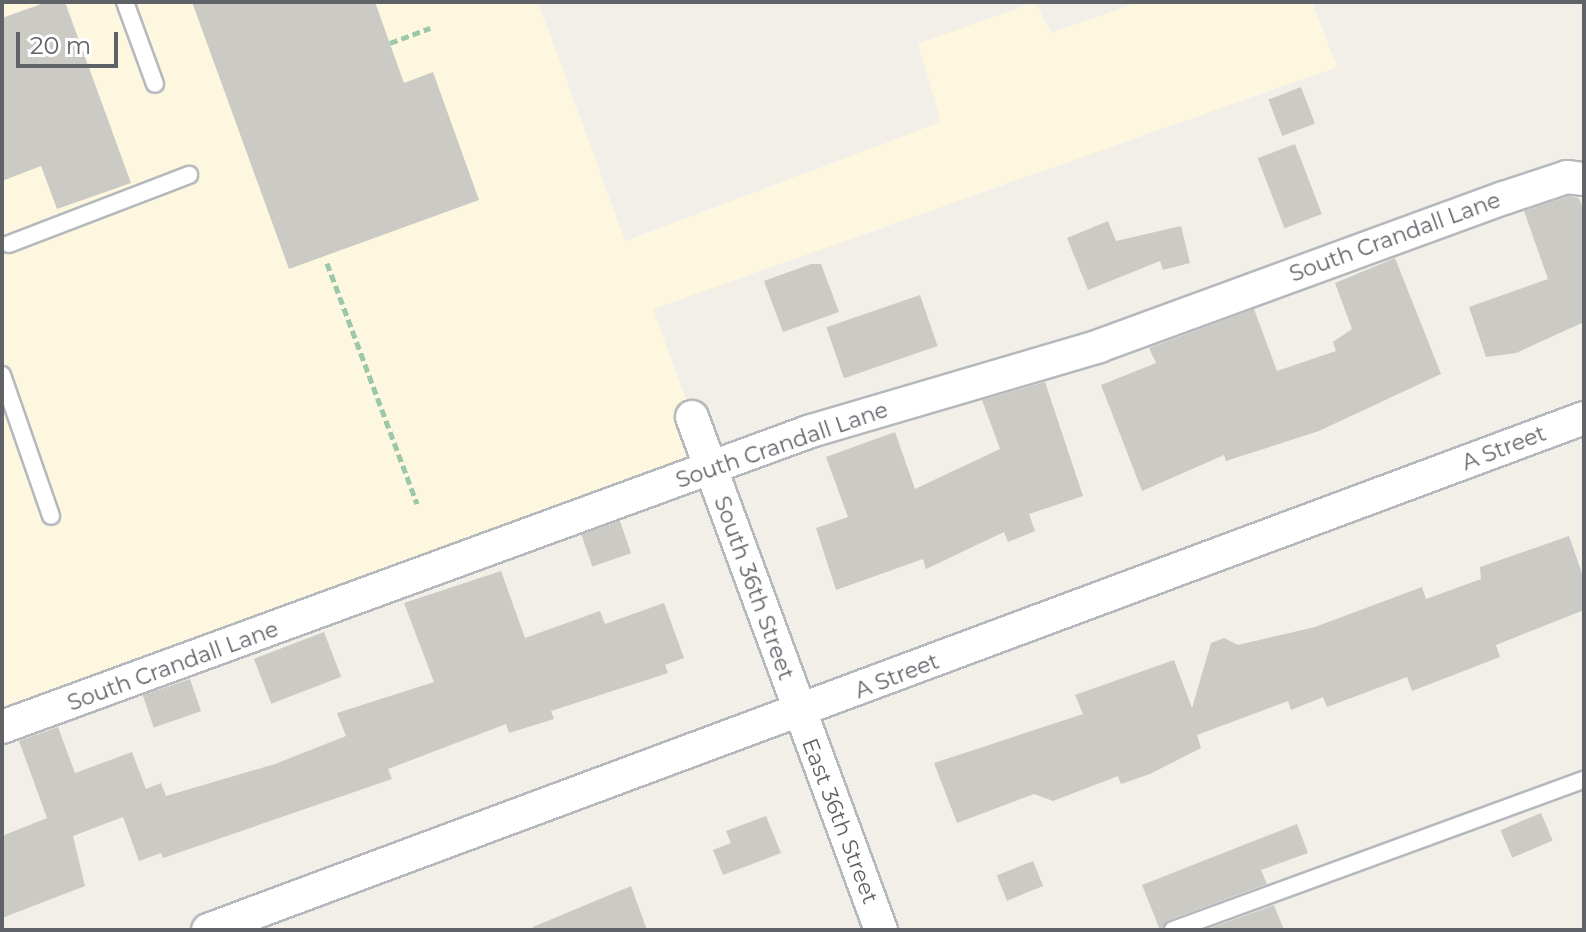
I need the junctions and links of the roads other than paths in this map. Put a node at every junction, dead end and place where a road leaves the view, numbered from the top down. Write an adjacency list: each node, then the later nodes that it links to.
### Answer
1 (125, 2): 2 (lane)
2 (155, 84)
3 (189, 175): 5 (lane)
4 (1575, 178): 9 (street, South Crandall Lane)
5 (9, 244)
6 (2, 375): 10 (lane)
7 (692, 417): 9 (street, South 36th Street)
8 (1584, 418): 11 (street, A Street)
9 (711, 468): 11 (street, South 36th Street); 12 (street, South Crandall Lane)
10 (51, 516)
11 (799, 713): 14 (street, A Street); 15 (street, East 36th Street)
12 (2, 727)
13 (1584, 780): 16 (lane)
14 (208, 930)
15 (881, 930)
16 (1173, 930)

